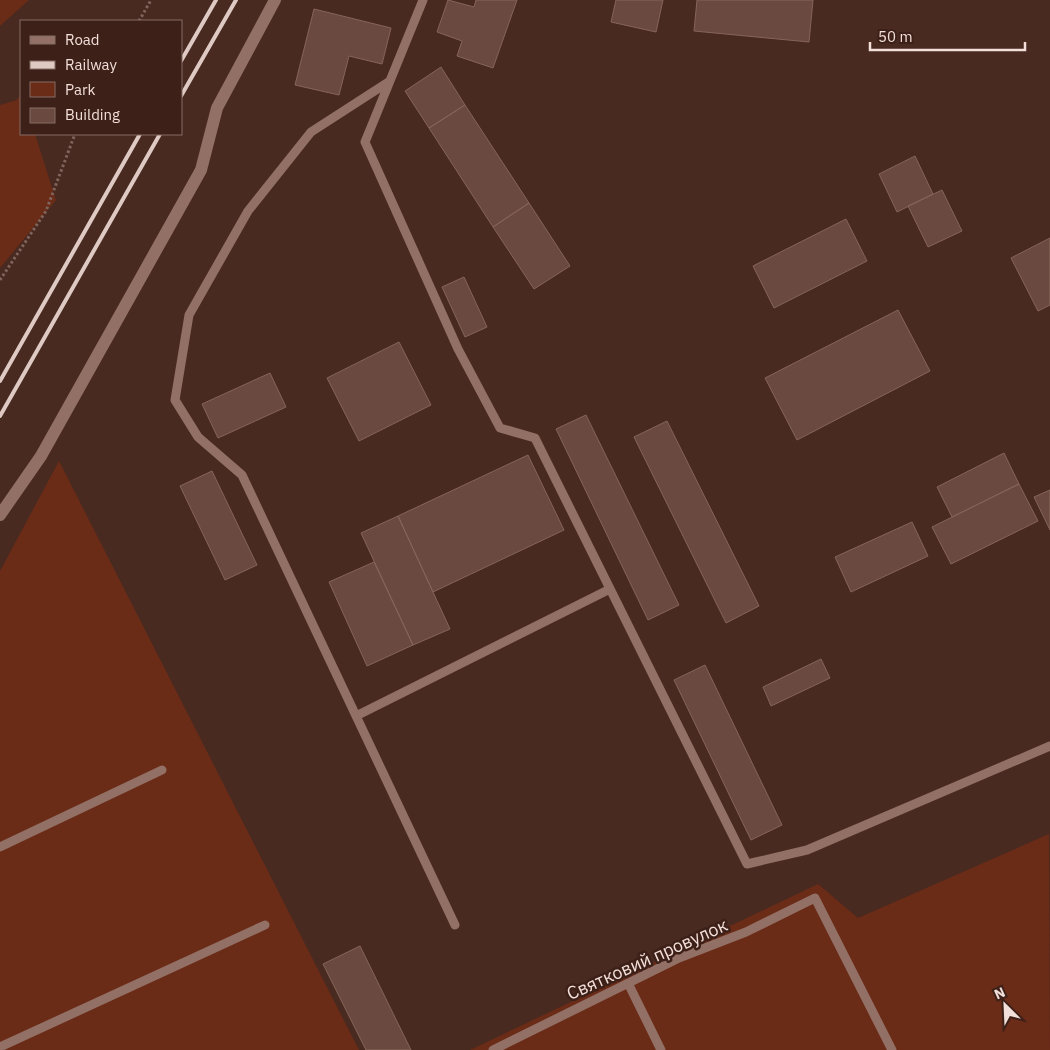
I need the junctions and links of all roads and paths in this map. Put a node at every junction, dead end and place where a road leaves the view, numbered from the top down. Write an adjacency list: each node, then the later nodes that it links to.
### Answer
1 (151, 0): 4 (path)
2 (275, 0): 8 (street)
3 (423, 0): 5 (lane)
4 (141, 20)
5 (390, 81): 9 (lane); 10 (lane)
6 (75, 135): 7 (path)
7 (0, 280)
8 (0, 515)
9 (610, 589): 10 (lane); 11 (lane)
10 (356, 716): 15 (lane)
11 (1050, 746)
12 (162, 770): 13 (lane)
13 (0, 847)
14 (265, 925): 17 (lane)
15 (455, 925)
16 (628, 983): 18 (lane, Святковий провулок); 19 (lane); 20 (lane, Святковий провулок)
17 (0, 1047)
18 (493, 1050)
19 (661, 1050)
20 (892, 1050)

